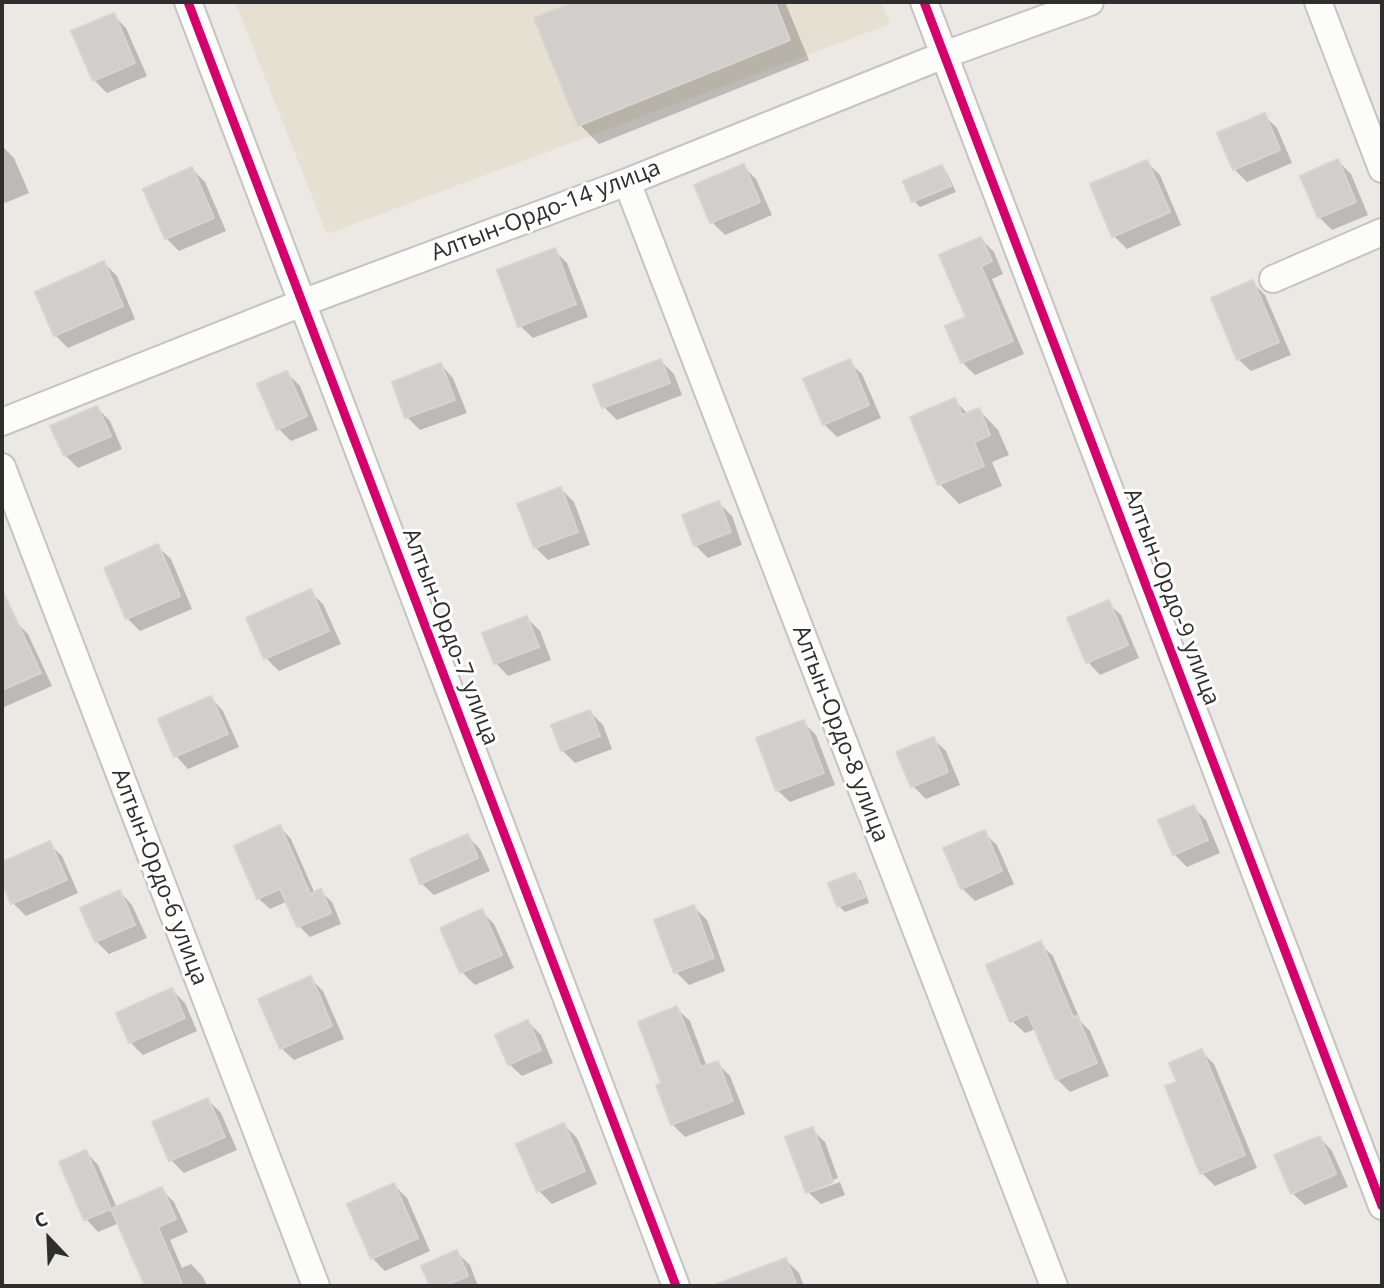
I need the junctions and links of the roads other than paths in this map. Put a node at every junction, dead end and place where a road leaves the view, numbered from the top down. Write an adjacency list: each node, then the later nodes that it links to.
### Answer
1 (188, 2): 10 (street, Алтын-Ордо-7 улица)
2 (923, 2): 5 (street, Алтын-Ордо-9 улица)
3 (1090, 2): 5 (street, Алтын-Ордо-14 улица)
4 (1318, 2): 6 (street)
5 (944, 55): 7 (street, Алтын-Ордо-14 улица); 13 (street, Алтын-Ордо-9 улица)
6 (1382, 170)
7 (627, 182): 10 (street, Алтын-Ордо-14 улица); 16 (street, Алтын-Ордо-8 улица)
8 (1382, 232): 9 (street)
9 (1272, 279)
10 (302, 303): 11 (street, Алтын-Ордо-14 улица); 15 (street, Алтын-Ордо-7 улица)
11 (2, 422)
12 (2, 467): 14 (street, Алтын-Ордо-6 улица)
13 (1382, 1206)
14 (316, 1286)
15 (676, 1286)
16 (1054, 1286)

